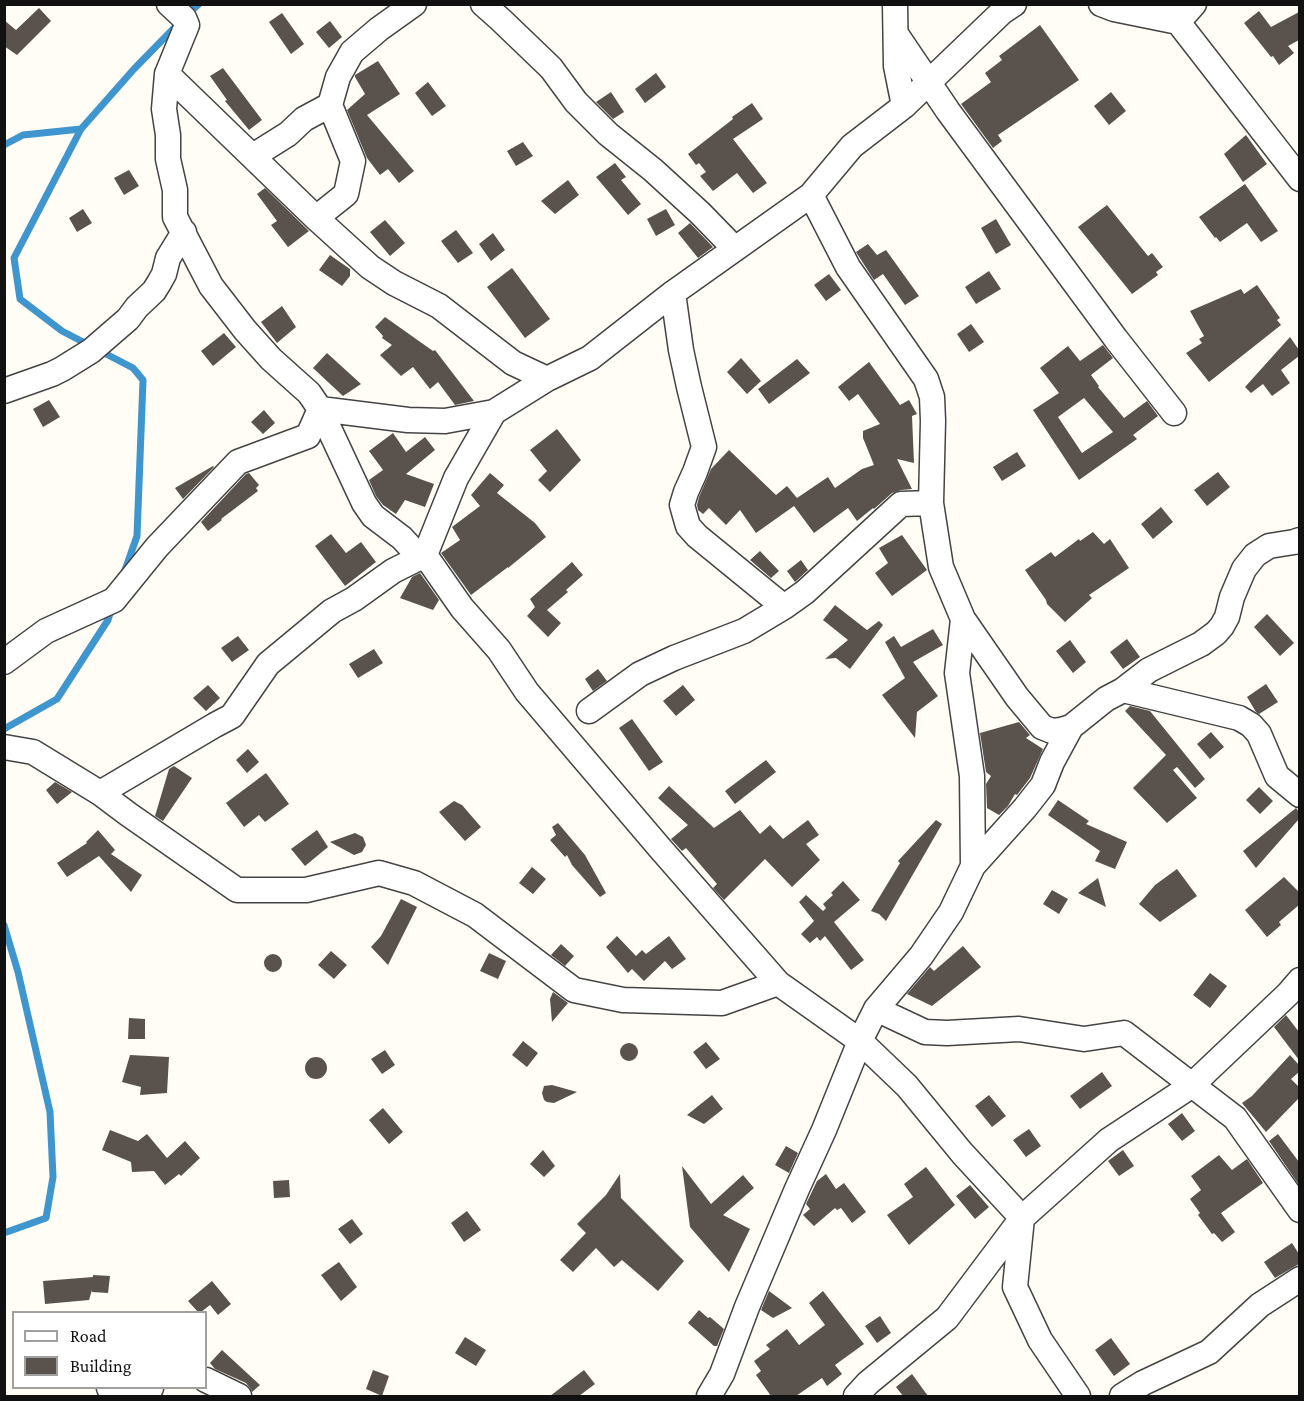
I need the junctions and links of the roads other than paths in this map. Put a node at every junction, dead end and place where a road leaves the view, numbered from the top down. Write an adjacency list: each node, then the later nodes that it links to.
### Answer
1 (169, 4): 9 (street)
2 (414, 4): 11 (street)
3 (483, 4): 18 (street)
4 (895, 4): 8 (street)
5 (1014, 4): 10 (street)
6 (1101, 4): 7 (street)
7 (1180, 10): 14 (street)
8 (896, 34): 10 (street); 12 (street)
9 (167, 74): 13 (street); 17 (street)
10 (929, 83): 12 (street); 24 (street)
11 (330, 105): 13 (street); 16 (street)
12 (904, 106): 15 (street)
13 (253, 156): 16 (street)
14 (1299, 179)
15 (811, 195): 18 (street); 25 (street)
16 (316, 218): 20 (street)
17 (184, 232): 21 (street); 22 (street)
18 (735, 249): 19 (street)
19 (673, 293): 20 (street); 28 (street)
20 (547, 379): 23 (street)
21 (4, 391)
22 (320, 409): 23 (street); 27 (street); 30 (street)
23 (494, 412): 27 (street)
24 (1174, 413)
25 (931, 503): 28 (street); 29 (street)
26 (1299, 540): 31 (street)
27 (425, 555): 35 (street); 39 (street)
28 (784, 607): 32 (street)
29 (963, 619): 33 (street); 37 (street)
30 (4, 662)
31 (1123, 690): 33 (street); 36 (street)
32 (589, 711)
33 (1071, 727): 37 (street)
34 (4, 747): 35 (street)
35 (100, 793): 39 (street)
36 (1299, 795)
37 (973, 866): 40 (street)
38 (1299, 980): 42 (street)
39 (778, 983): 41 (street)
40 (876, 1009): 41 (street); 42 (street)
41 (860, 1041): 44 (street); 50 (street)
42 (1191, 1086): 43 (street); 44 (street)
43 (1299, 1210)
44 (1022, 1218): 51 (street); 52 (street)
45 (1299, 1279): 53 (street)
46 (207, 1380): 49 (street)
47 (109, 1389): 48 (street)
48 (150, 1389)
49 (238, 1396)
50 (709, 1396)
51 (856, 1396)
52 (1078, 1396)
53 (1122, 1396)

